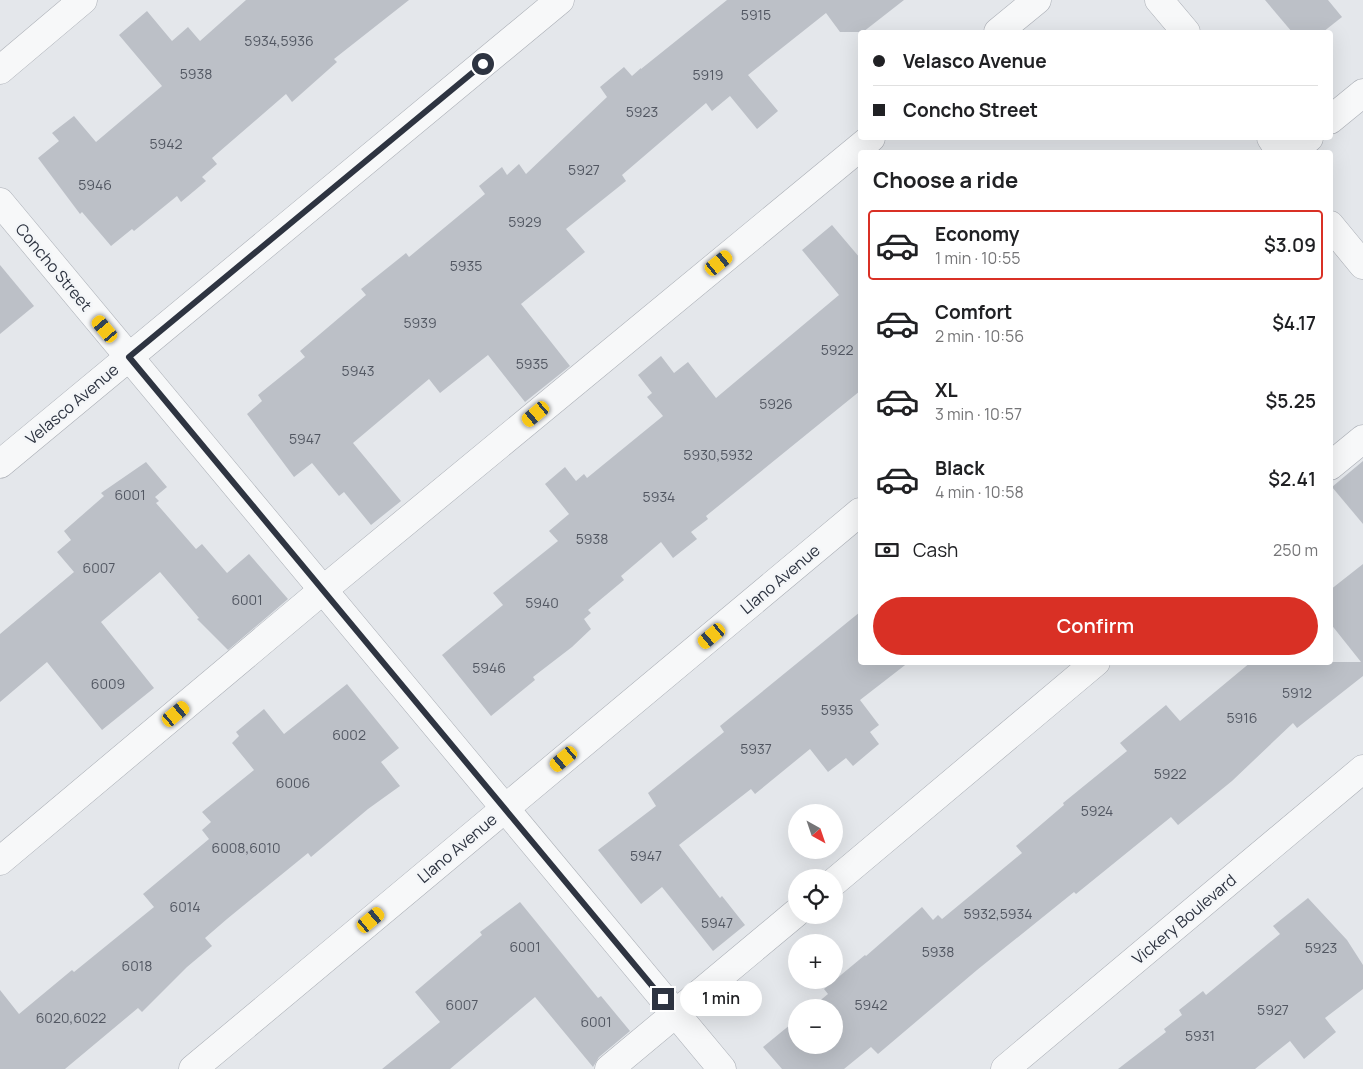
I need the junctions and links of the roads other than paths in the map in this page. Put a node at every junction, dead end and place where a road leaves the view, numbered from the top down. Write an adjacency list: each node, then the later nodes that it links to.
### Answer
1 (84, 0): 7 (street)
2 (560, 0): 16 (street, Velasco Avenue)
3 (1037, 0): 5 (street)
4 (1159, 0): 6 (street)
5 (1000, 30)
6 (1184, 30)
7 (0, 70)
8 (1363, 93): 9 (street)
9 (1333, 118)
10 (869, 140): 21 (street)
11 (1306, 140): 12 (street)
12 (1294, 150)
13 (0, 202): 16 (street, Concho Street)
14 (1333, 230): 15 (street)
15 (1363, 265)
16 (129, 357): 18 (street, Velasco Avenue); 21 (street, Concho Street)
17 (1363, 439): 19 (street)
18 (0, 464)
19 (1333, 464)
20 (858, 514): 24 (street, Llano Avenue)
21 (323, 590): 24 (street, Concho Street); 25 (street)
22 (1092, 665): 26 (street)
23 (1363, 769): 32 (street, Vickery Boulevard)
24 (505, 809): 28 (street, Concho Street); 29 (street, Llano Avenue)
25 (0, 861)
26 (843, 874)
27 (788, 920): 28 (street)
28 (676, 1014): 30 (street); 31 (street, Concho Street)
29 (193, 1069)
30 (609, 1069)
31 (722, 1069)
32 (1005, 1069)

